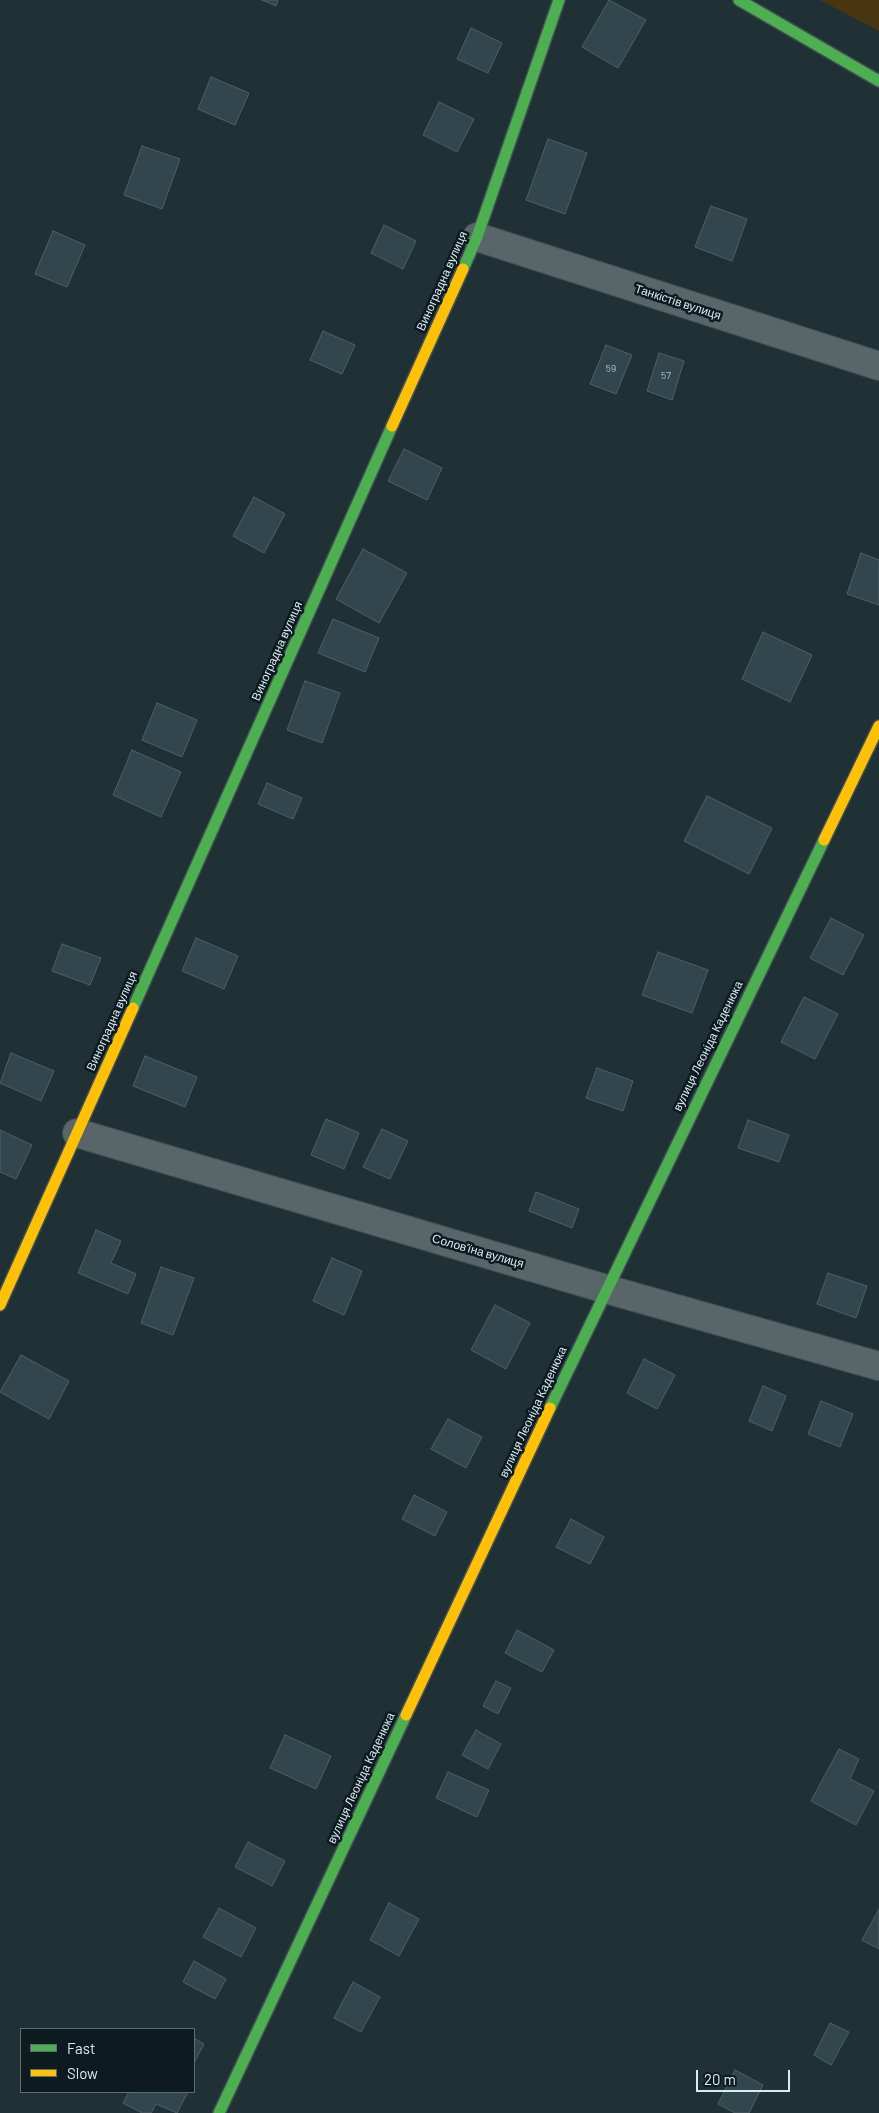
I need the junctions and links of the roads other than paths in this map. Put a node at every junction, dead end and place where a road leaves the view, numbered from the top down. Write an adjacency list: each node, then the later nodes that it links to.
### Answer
1 (559, 0): 4 (street, Виноградна вулиця)
2 (739, 0): 3 (street)
3 (879, 81)
4 (477, 237): 5 (street, Танкістів вулиця); 7 (street, Виноградна вулиця)
5 (879, 366)
6 (879, 726): 8 (street, вулиця Леоніда Каденюка)
7 (77, 1133): 8 (street, Солов'їна вулиця); 9 (street, Виноградна вулиця)
8 (606, 1289): 10 (street, Солов'їна вулиця); 11 (street, вулиця Леоніда Каденюка)
9 (0, 1305)
10 (879, 1366)
11 (219, 2113)

